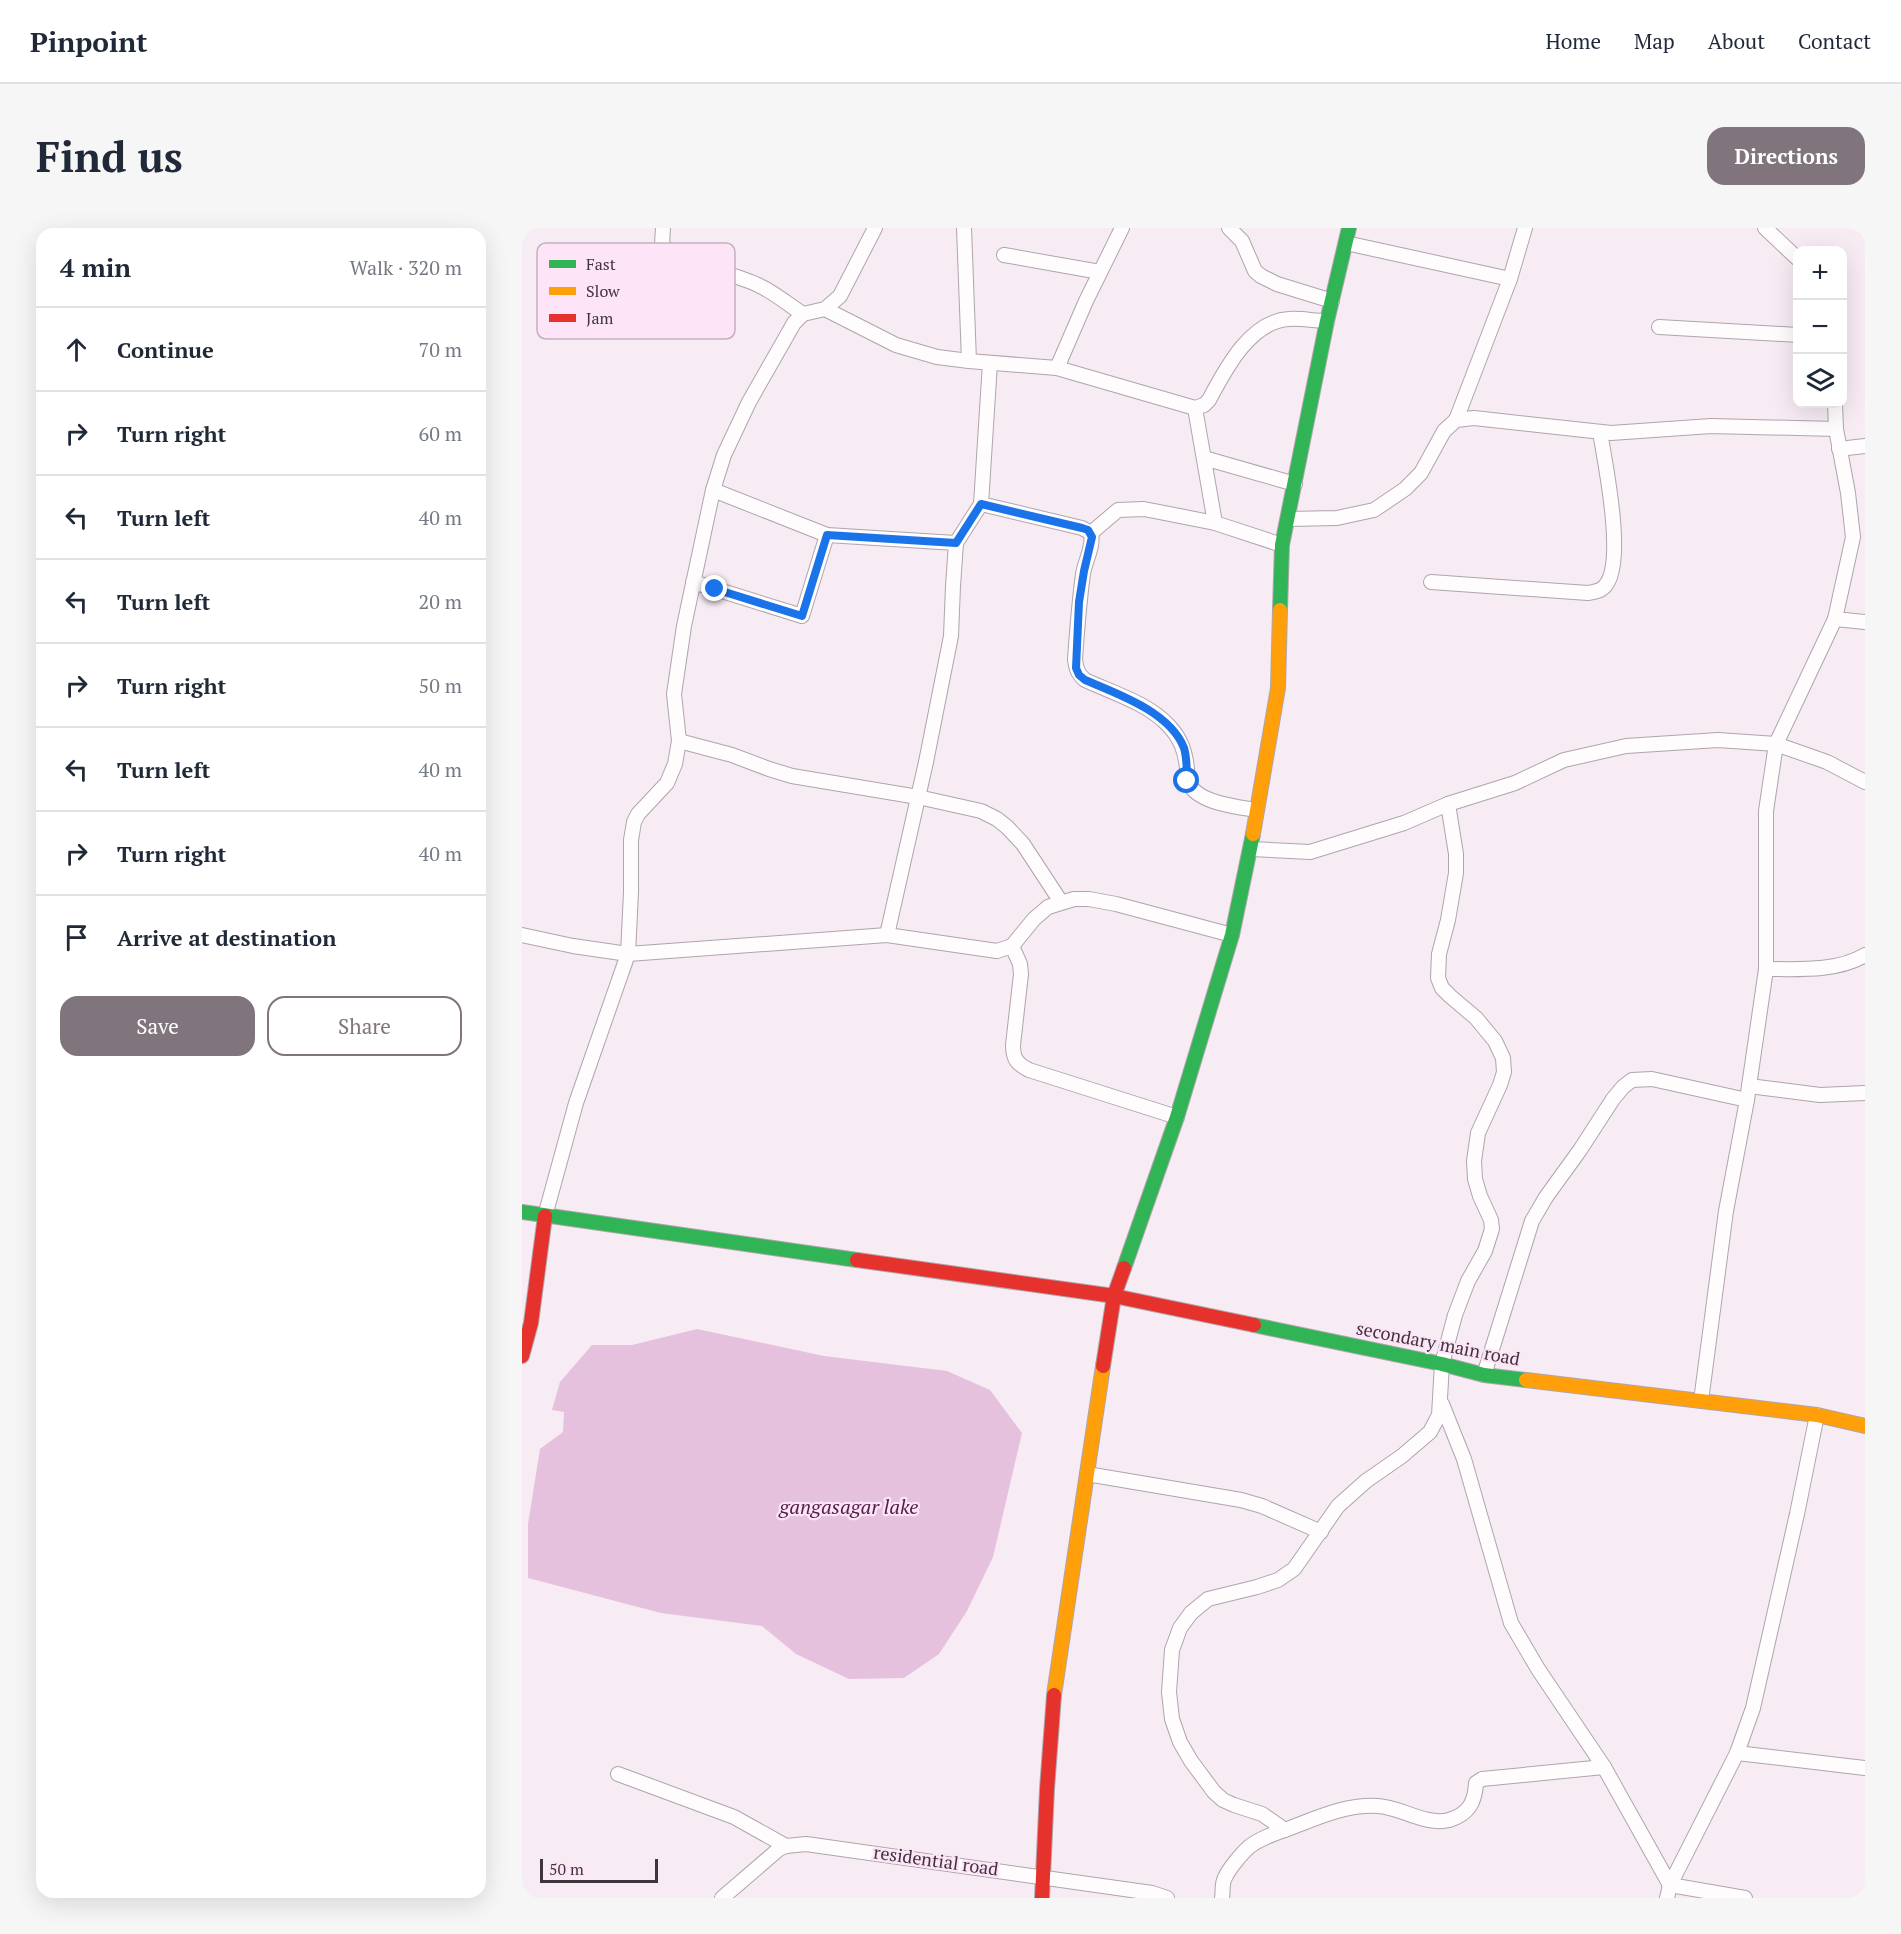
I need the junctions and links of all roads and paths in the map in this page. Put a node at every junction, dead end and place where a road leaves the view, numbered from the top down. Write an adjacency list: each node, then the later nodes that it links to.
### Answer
1 (663, 228): 9 (street)
2 (875, 228): 17 (street)
3 (964, 228): 22 (street)
4 (1122, 228): 13 (street)
5 (1229, 228): 16 (street)
6 (1349, 228): 10 (main road)
7 (1525, 228): 15 (street)
8 (1765, 228): 12 (street)
9 (662, 243)
10 (1346, 243): 15 (street); 16 (main road)
11 (1004, 255): 13 (street)
12 (1793, 255)
13 (1100, 272): 24 (street)
14 (735, 275): 18 (street)
15 (1510, 279): 27 (street)
16 (1332, 301): 19 (main road)
17 (825, 309): 18 (street); 22 (street)
18 (802, 314): 34 (street)
19 (1327, 321): 25 (street); 33 (main road)
20 (1659, 327): 21 (street)
21 (1793, 335)
22 (969, 362): 23 (street)
23 (990, 363): 24 (street); 35 (street)
24 (1057, 368): 25 (street)
25 (1196, 408): 32 (street)
26 (1835, 408): 28 (street)
27 (1456, 420): 29 (street); 36 (street)
28 (1836, 429): 29 (street); 31 (street)
29 (1600, 432): 43 (street)
30 (1865, 446): 31 (street)
31 (1839, 449): 44 (street)
32 (1203, 458): 33 (street); 37 (street)
33 (1295, 484): 36 (main road)
34 (713, 490): 39 (street); 42 (street)
35 (981, 504): 38 (street); 40 (street)
36 (1288, 519): 41 (main road)
37 (1215, 523): 38 (street); 41 (street)
38 (1091, 533): 51 (street)
39 (827, 535): 40 (street); 42 (street)
40 (956, 543): 49 (street)
41 (1282, 545): 51 (main road)
42 (693, 582): 46 (street)
43 (1431, 582)
44 (1835, 620): 45 (street); 47 (street)
45 (1865, 622)
46 (679, 741): 49 (street); 58 (street)
47 (1776, 744): 48 (street); 50 (street); 60 (street)
48 (1865, 782)
49 (918, 797): 53 (street); 55 (street)
50 (1448, 804): 52 (street); 68 (street)
51 (1257, 810): 52 (main road)
52 (1251, 849): 56 (main road)
53 (1061, 902): 56 (street); 57 (street)
54 (522, 935): 58 (street)
55 (887, 935): 57 (street); 58 (street)
56 (1232, 935): 63 (main road)
57 (1012, 946): 63 (street)
58 (628, 954): 65 (street)
59 (1865, 955): 60 (street)
60 (1766, 969): 61 (street)
61 (1748, 1093): 62 (street); 69 (street); 70 (street)
62 (1865, 1093)
63 (1177, 1117): 66 (main road)
64 (522, 1212): 65 (main road, secondary main road)
65 (545, 1216): 66 (main road, secondary main road); 67 (main road)
66 (1114, 1296): 68 (main road, secondary main road); 74 (main road)
67 (522, 1356)
68 (1442, 1364): 69 (main road, secondary main road); 71 (street)
69 (1484, 1375): 70 (main road, secondary main road)
70 (1701, 1401): 72 (main road, secondary main road)
71 (1441, 1402): 75 (street); 77 (street)
72 (1817, 1415): 73 (main road, secondary main road); 76 (street)
73 (1865, 1426)
74 (1087, 1474): 75 (street); 82 (main road)
75 (1321, 1533): 80 (street)
76 (1737, 1754): 78 (street); 83 (street)
77 (1604, 1767): 80 (street); 83 (street)
78 (1865, 1768)
79 (618, 1774): 81 (street)
80 (1285, 1830): 87 (street)
81 (786, 1846): 82 (street, residential road); 84 (street)
82 (1043, 1876): 85 (main road); 86 (street, residential road)
83 (1669, 1891): 88 (street)
84 (722, 1898)
85 (1042, 1898)
86 (1167, 1898)
87 (1222, 1898)
88 (1745, 1898)

